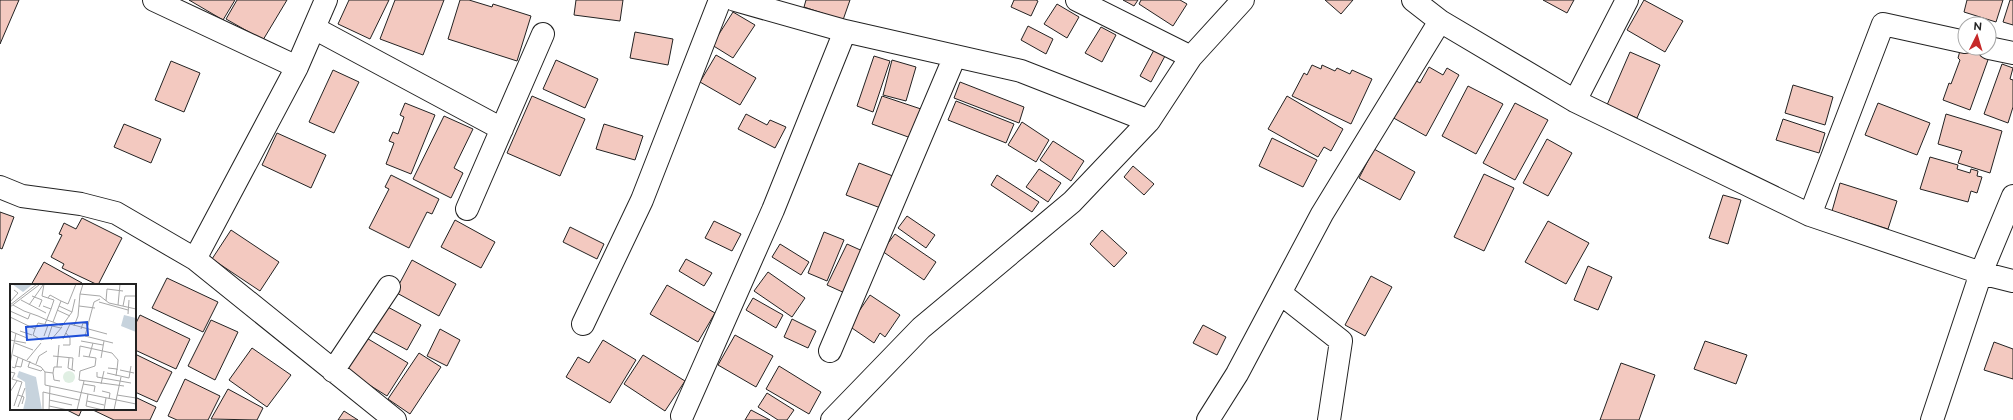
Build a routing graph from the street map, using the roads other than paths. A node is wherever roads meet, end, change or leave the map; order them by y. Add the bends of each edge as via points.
1 (154, 0) edge
2 (326, 0) edge
3 (720, 0) edge
4 (735, 0) edge
5 (1077, 0) edge
6 (1243, 0) edge
7 (1413, 0) edge
8 (1621, 2) edge
9 (1440, 21) junction
10 (314, 28) junction
11 (845, 31) junction
12 (543, 34) dead end
13 (1957, 40) edge
14 (1997, 50) edge
15 (2013, 53) edge
16 (955, 56) junction
17 (1191, 57) junction
18 (297, 67) junction
19 (1575, 101) junction
20 (1149, 121) junction
21 (502, 129) junction
22 (0, 187) edge
23 (2013, 196) edge
24 (467, 209) dead end
25 (1810, 215) junction
26 (195, 259) junction
27 (1981, 273) junction
28 (2013, 281) edge
29 (389, 287) dead end
30 (1280, 294) junction
31 (583, 324) dead end
32 (830, 351) dead end
33 (333, 371) junction
34 (682, 416) dead end
35 (395, 420) edge
36 (832, 420) edge
37 (1208, 420) edge
38 (1329, 420) edge
39 (1932, 420) edge

1 - 18 street
2 - 10 street
3 - 31 street via 642,200
4 - 11 street
5 - 17 street
6 - 17 street
7 - 9 street
8 - 19 street
9 - 19 street
9 - 30 street via 1322,214
10 - 18 street
10 - 21 street
11 - 16 street
11 - 34 street via 773,210
12 - 21 street
13 - 25 street via 1883,24
14 - 15 street
16 - 20 street via 1021,71
16 - 32 street
17 - 20 street
18 - 26 street
19 - 25 street
20 - 36 street via 1072,202 921,328
21 - 24 street
22 - 26 street via 22,196 81,204 116,213
23 - 27 street
25 - 27 street
26 - 33 street
27 - 28 street
27 - 39 street
29 - 33 street
30 - 37 street via 1237,374
30 - 38 street via 1341,341
33 - 35 street

